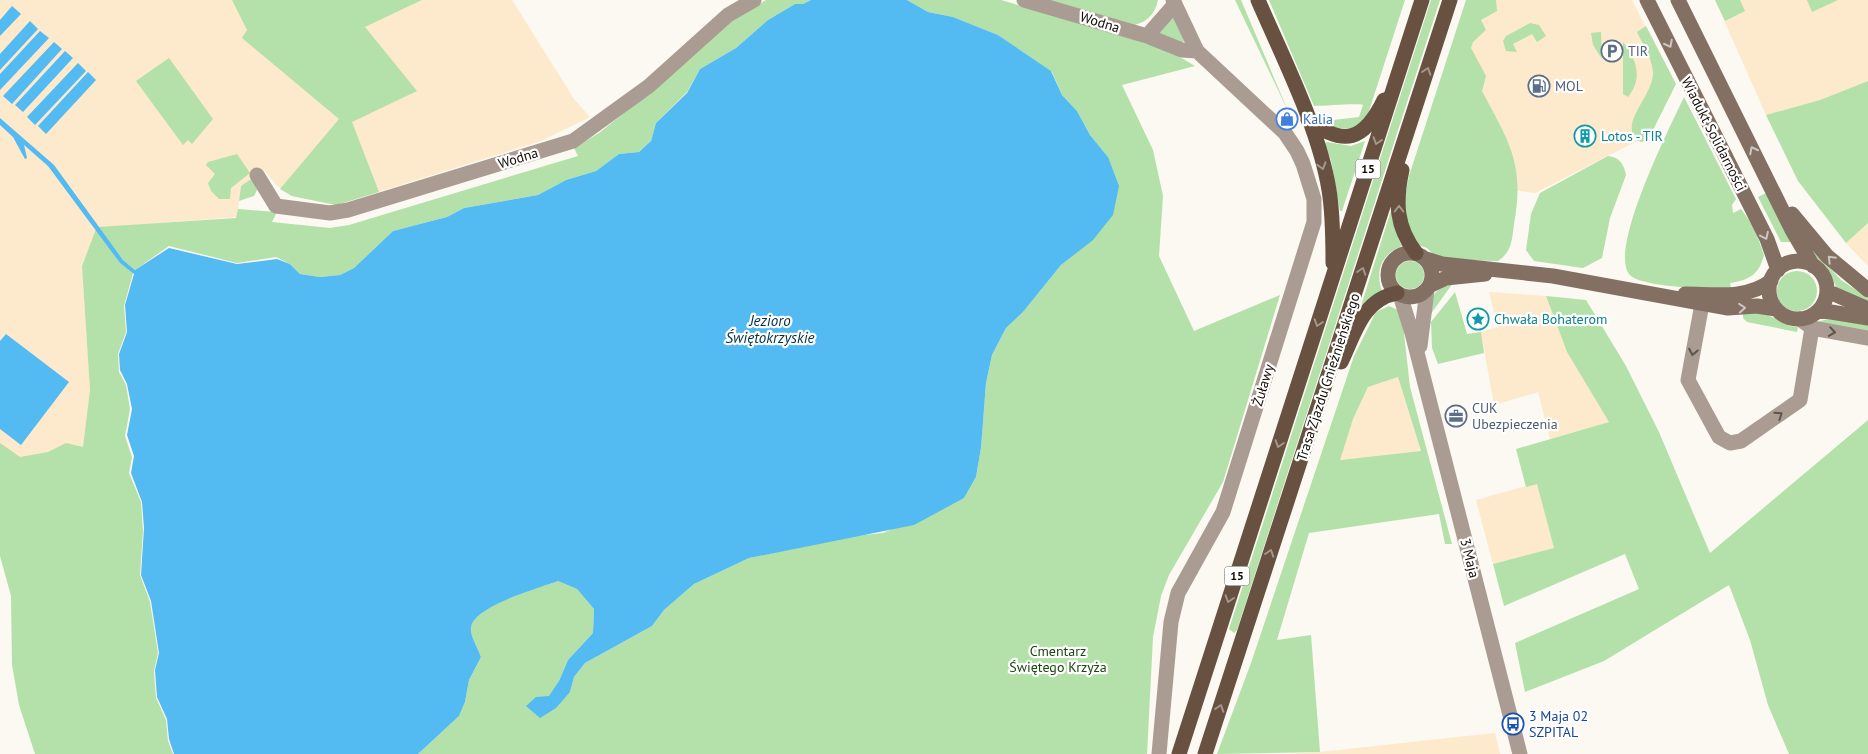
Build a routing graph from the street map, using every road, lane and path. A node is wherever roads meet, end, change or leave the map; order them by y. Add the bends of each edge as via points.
1 (754, 0) edge
2 (1024, 0) edge
3 (1258, 0) edge
4 (1422, 0) edge
5 (1450, 0) edge
6 (1647, 0) edge
7 (1678, 0) edge
8 (1174, 2) edge
9 (1147, 36) junction
10 (1196, 51) junction
11 (1403, 61) junction
12 (1412, 117) junction
13 (1308, 120) junction
14 (257, 175) dead end
15 (1776, 194) junction
16 (1421, 256) junction
17 (1813, 266) junction
18 (1504, 271) junction
19 (1774, 275) junction
20 (1333, 277) junction
21 (1429, 287) junction
22 (1868, 290) edge
23 (1827, 291) junction
24 (1399, 294) junction
25 (1659, 295) junction
26 (1702, 304) junction
27 (1776, 309) junction
28 (1868, 309) edge
29 (1819, 310) junction
30 (1868, 318) edge
31 (1806, 324) junction
32 (1868, 338) edge
33 (1420, 362) junction
34 (1314, 417) junction
35 (1159, 754) edge
36 (1179, 754) edge
37 (1205, 754) edge
38 (1520, 754) edge

1 - 14 street, Wodna via 728,15 650,86 574,141 330,213 276,206
2 - 9 street, Wodna
3 - 13 main road
4 - 11 main road, Trasa Zjazdu Gnieźnieńskiego / 15
12 -> 5 main road, Trasa Zjazdu Gnieźnieńskiego / 15
6 -> 19 street, Wiadukt Solidarności via 1767,239
15 -> 7 street, Wiadukt Solidarności
8 - 9 street
8 - 10 street
9 - 10 street, Wodna via 1182,50
10 - 35 street, Żuławy via 1285,132 1310,182 1314,222 1223,512 1178,593 1171,622
11 - 13 main road via 1379,110 1354,136 1334,136
11 -> 20 main road, Trasa Zjazdu Gnieźnieńskiego / 15
16 -> 12 main road via 1406,240 1398,216 1400,177
34 -> 12 main road, Trasa Zjazdu Gnieźnieńskiego / 15
13 -> 20 main road via 1328,188
15 - 17 street, Wiadukt Solidarności
22 -> 15 street via 1827,256
16 - 18 street via 1442,264
16 - 21 street via 1433,274
16 - 24 street via 1402,254 1392,263 1388,276 1392,288
17 - 19 street via 1795,262
17 - 23 street via 1825,279
18 - 21 street via 1446,278
18 - 25 street
19 - 25 street via 1758,289 1743,293
19 - 27 street via 1769,293
20 -> 36 main road, Trasa Zjazdu Gnieźnieńskiego / 15
21 - 24 street via 1414,297
21 - 33 street, 3 Maja via 1421,327
23 - 28 street
23 - 29 street
24 - 33 street, 3 Maja
24 - 34 main road via 1379,299 1362,316
25 - 26 street
26 -> 27 street
26 -> 31 street via 1688,380 1719,437 1730,443 1741,441 1800,400
27 - 31 street
29 - 30 street
29 - 31 street
31 -> 32 street
33 - 38 street, 3 Maja
37 -> 34 main road, Trasa Zjazdu Gnieźnieńskiego / 15

